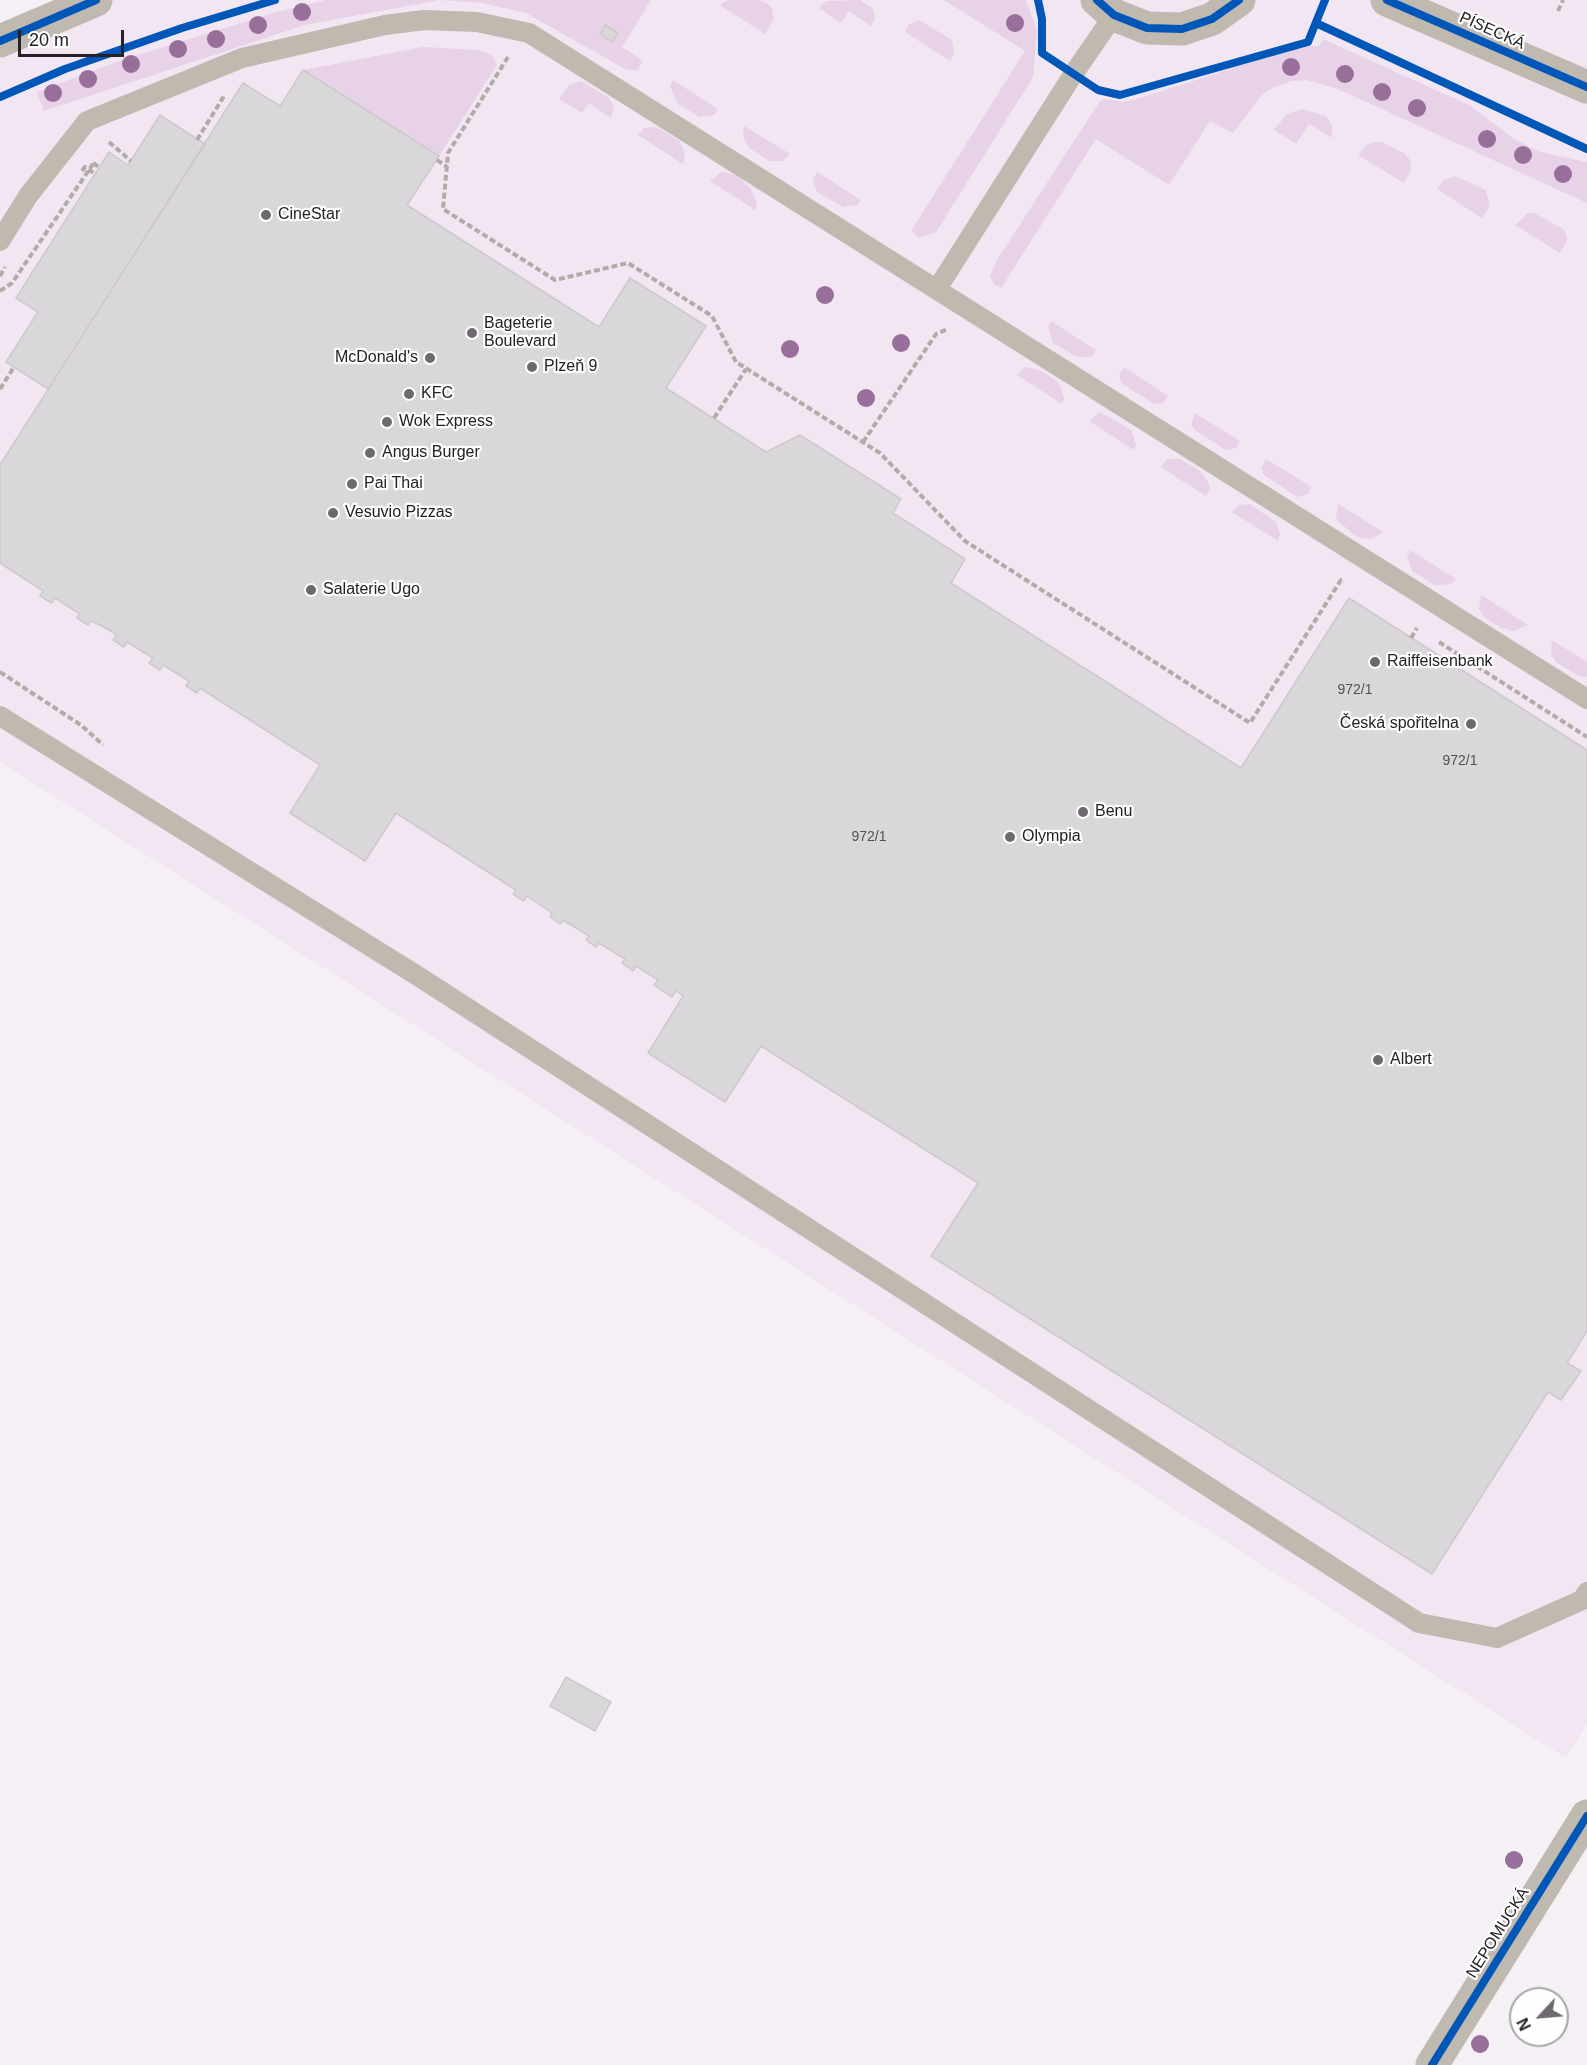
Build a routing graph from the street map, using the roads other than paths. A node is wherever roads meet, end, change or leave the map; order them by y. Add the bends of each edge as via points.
1 (96, 0) edge
2 (1239, 0) edge
3 (1387, 0) edge
4 (1105, 8) edge
5 (0, 41) edge
6 (1587, 87) edge
7 (0, 241) edge
8 (937, 289) junction
9 (1587, 699) edge
10 (0, 716) edge
11 (1587, 1592) edge
12 (1587, 1816) edge
13 (1432, 2065) edge

1 - 5 street
2 - 4 street via 1212,19 1182,29 1147,28
3 - 6 street, PÍSECKÁ
4 - 8 lane via 1074,73
7 - 8 lane via 28,196 87,121 242,58 385,25 424,20 477,22 529,33
8 - 9 lane
10 - 11 lane via 421,978 1419,1623 1497,1638 1582,1600
12 - 13 street, NEPOMUCKÁ

